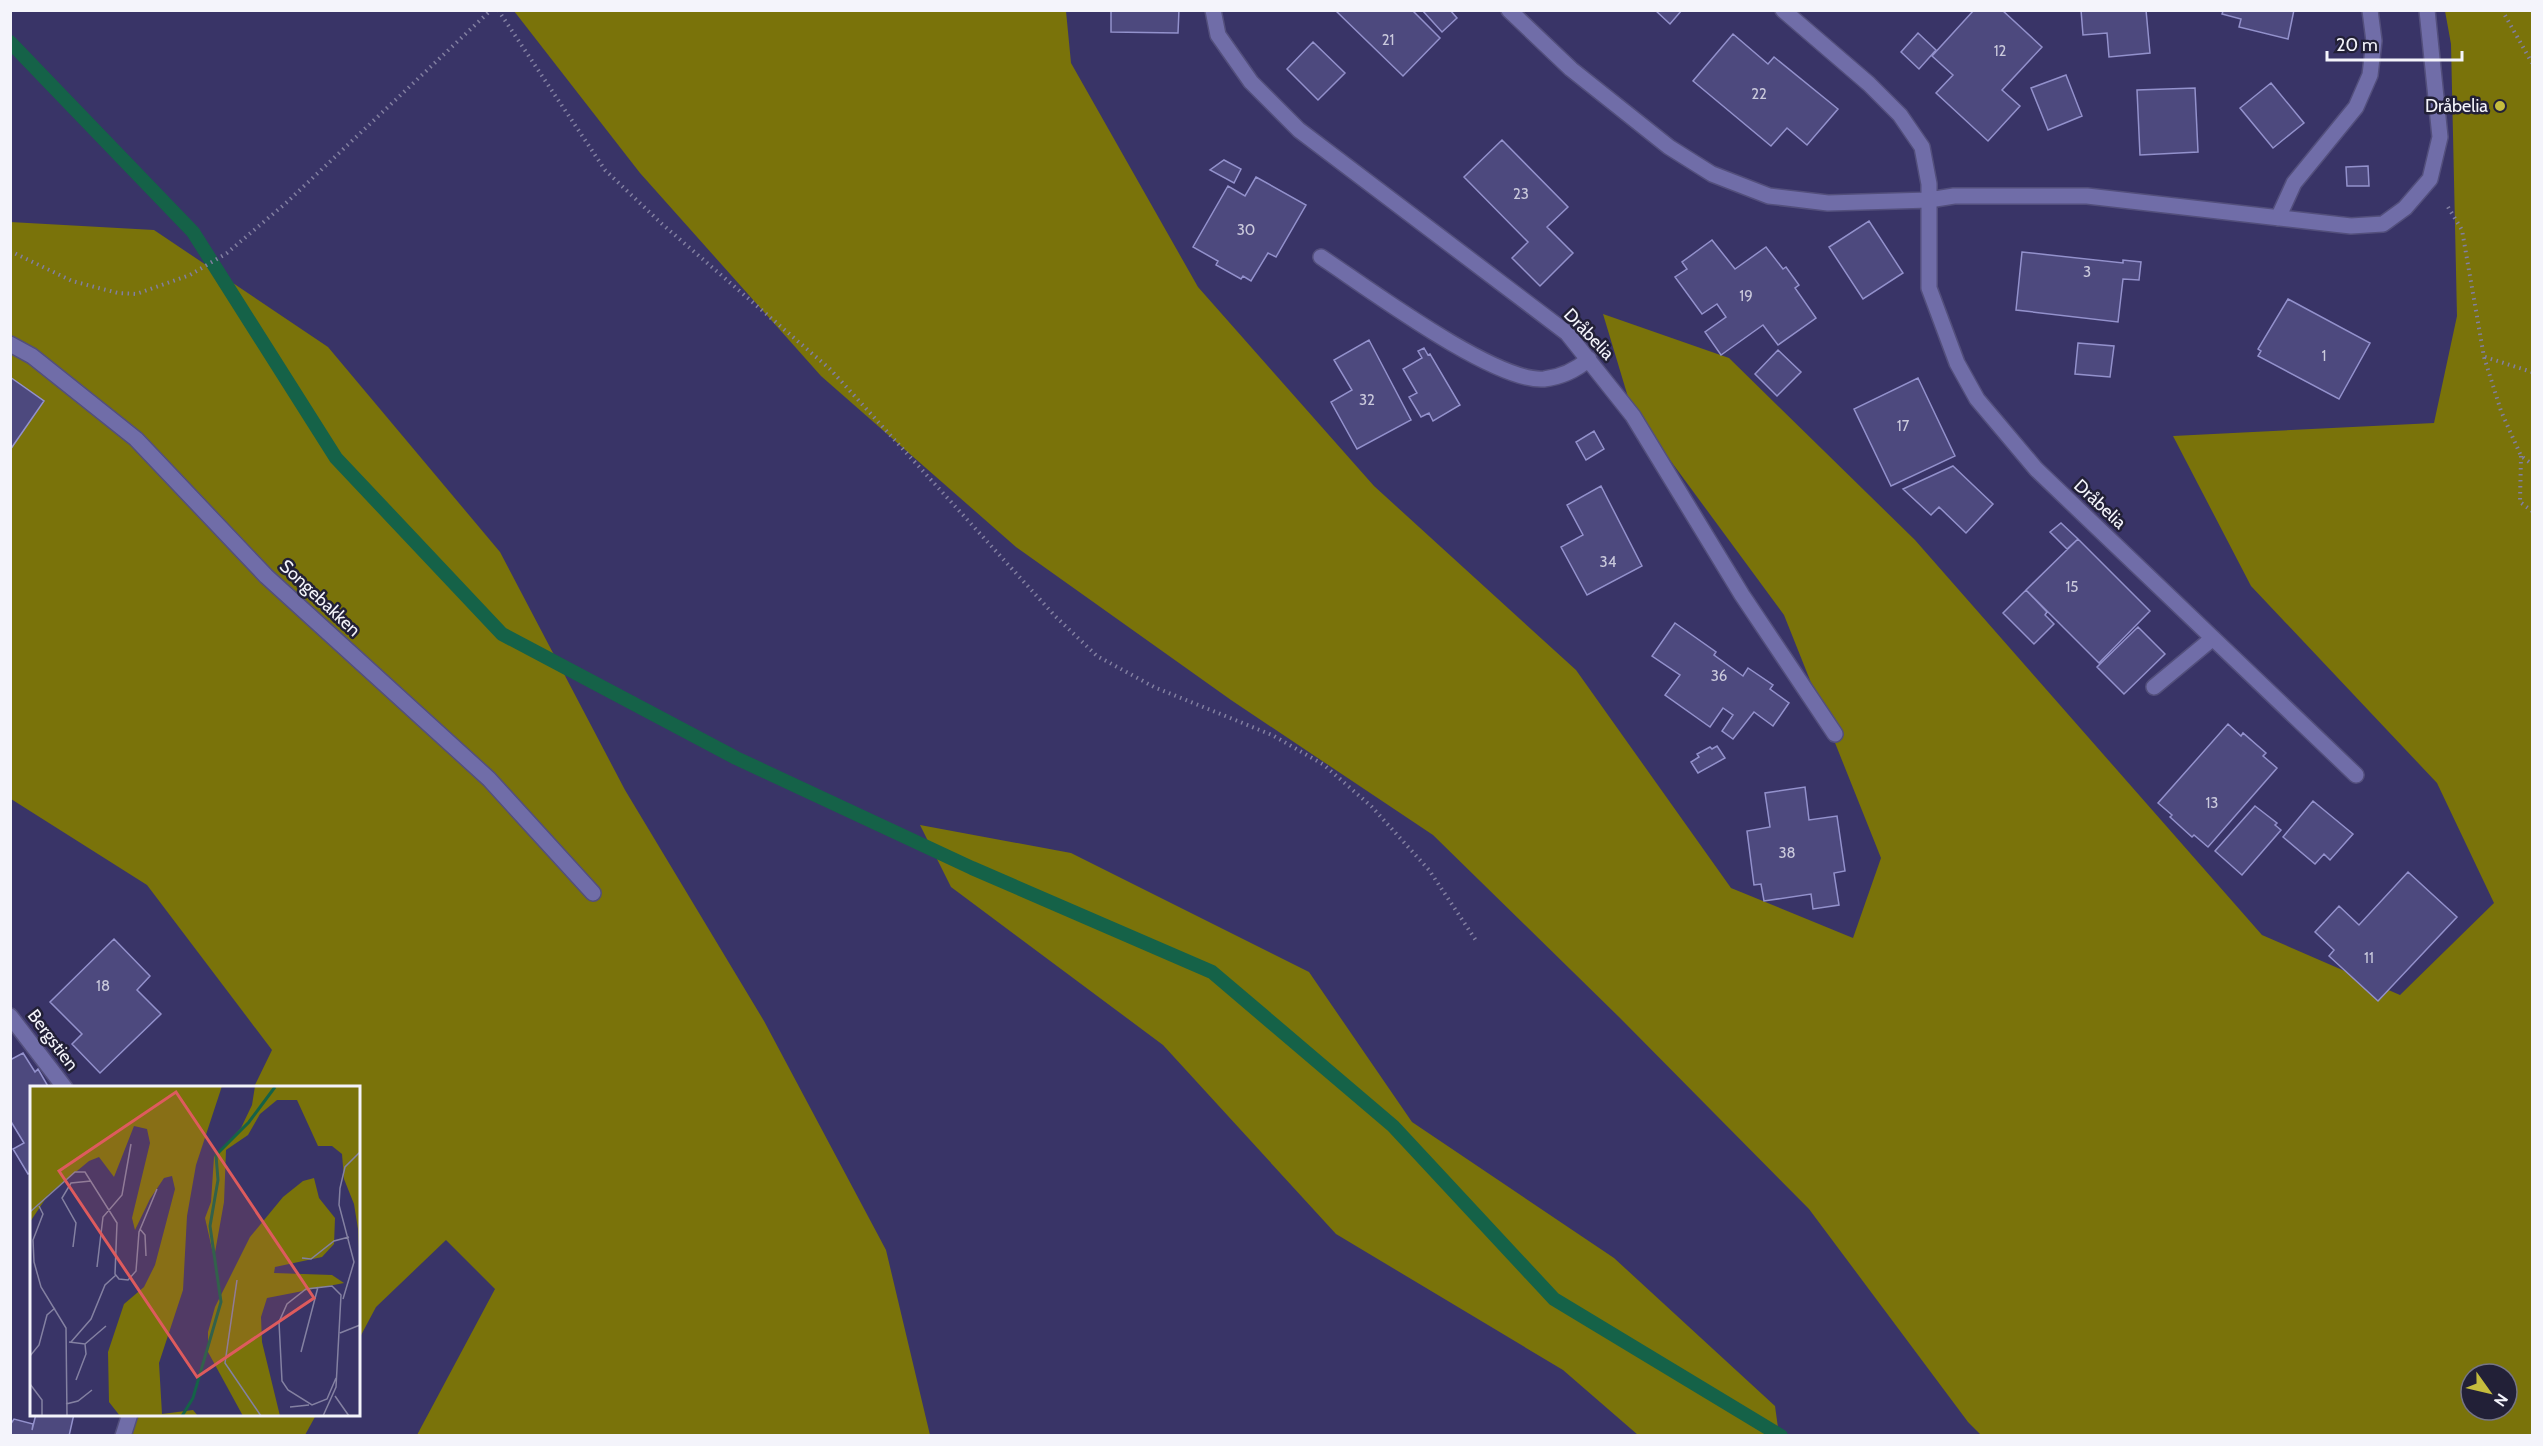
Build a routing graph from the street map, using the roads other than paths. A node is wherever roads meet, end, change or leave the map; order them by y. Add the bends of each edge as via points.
1 (1214, 10) edge
2 (1509, 10) edge
3 (1783, 10) edge
4 (2370, 10) edge
5 (2427, 10) edge
6 (1929, 200) junction
7 (2278, 218) junction
8 (1321, 257) dead end
9 (10, 344) edge
10 (1589, 359) junction
11 (2213, 638) junction
12 (2154, 687) dead end
13 (1835, 734) dead end
14 (2356, 775) dead end
15 (593, 893) dead end
16 (10, 1016) edge
17 (63, 1086) edge
18 (129, 1416) edge
19 (123, 1436) edge

1 - 10 street, Dråbelia via 1218,35 1251,82 1299,130 1566,333
2 - 6 street via 1571,69 1669,147 1712,174 1769,196 1816,202
3 - 6 street, Dråbelia via 1900,115 1922,147
4 - 7 street via 2374,41 2370,75 2356,107 2294,183
5 - 7 street via 2440,137 2430,179 2405,208 2383,224 2351,226
6 - 7 street via 1954,196 2087,196
6 - 11 street, Dråbelia via 1929,288 1957,363 1977,399 2036,470
8 - 10 street via 1463,350 1510,373 1543,379 1575,371
9 - 15 street, Songebakken via 32,356 135,439 266,576 489,779
10 - 13 street, Dråbelia via 1633,416 1742,595
11 - 12 street
11 - 14 street, Dråbelia
16 - 17 street, Bergstien
18 - 19 street

